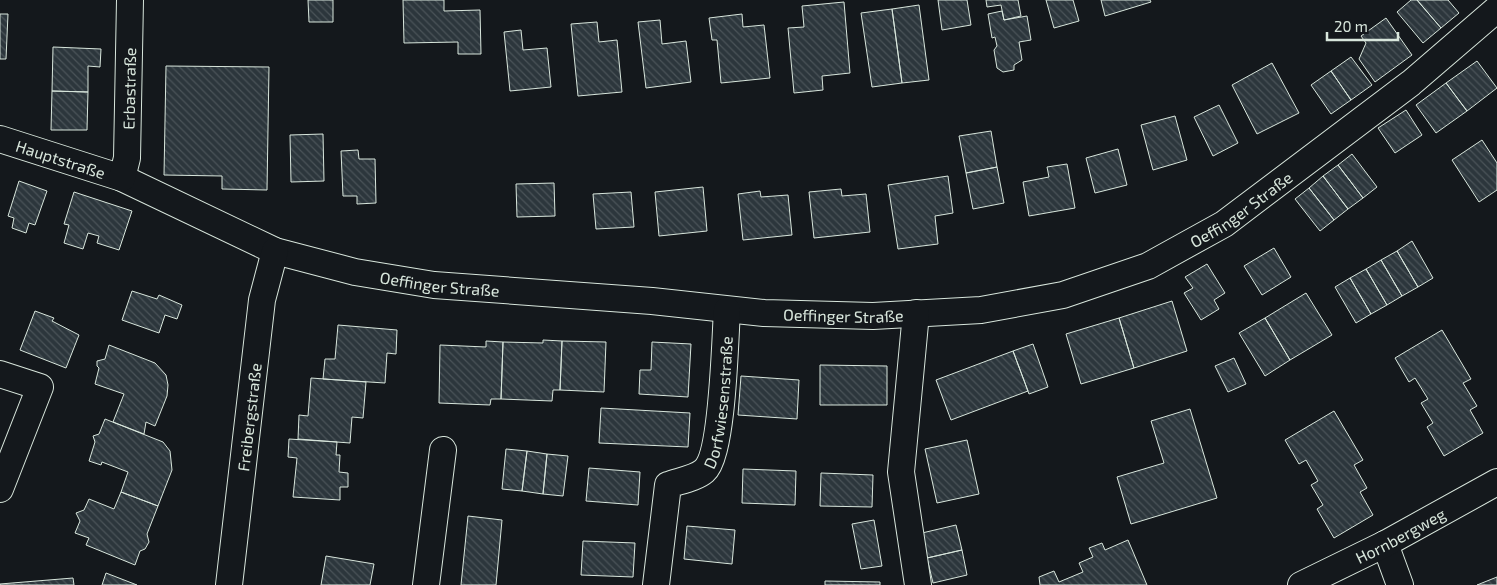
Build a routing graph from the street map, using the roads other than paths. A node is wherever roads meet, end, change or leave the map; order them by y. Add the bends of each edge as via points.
1 (130, 0) edge
2 (1493, 22) edge
3 (0, 139) edge
4 (122, 178) junction
5 (275, 252) junction
6 (727, 310) junction
7 (916, 313) junction
8 (0, 374) edge
9 (443, 450) dead end
10 (1497, 482) edge
11 (0, 489) edge
12 (1385, 544) junction
13 (229, 585) edge
14 (426, 585) edge
15 (656, 585) edge
16 (918, 585) edge
17 (1301, 585) edge
18 (1400, 585) edge

1 - 4 street, Erbastraße via 127,158
2 - 7 street, Oeffinger Straße via 1224,224 1148,266 1063,295 981,310
3 - 4 street, Hauptstraße
4 - 5 street, Oeffinger Straße
5 - 6 street, Oeffinger Straße via 355,272 434,285 652,301
5 - 13 street, Freibergstraße via 262,300
6 - 7 street, Oeffinger Straße via 800,315
6 - 15 street, Dorfwiesenstraße via 722,393 713,458 704,471 668,485
7 - 16 street via 901,472
8 - 11 street via 40,388
9 - 14 street
10 - 12 street, Hornbergweg
12 - 17 street, Hornbergweg
12 - 18 street

